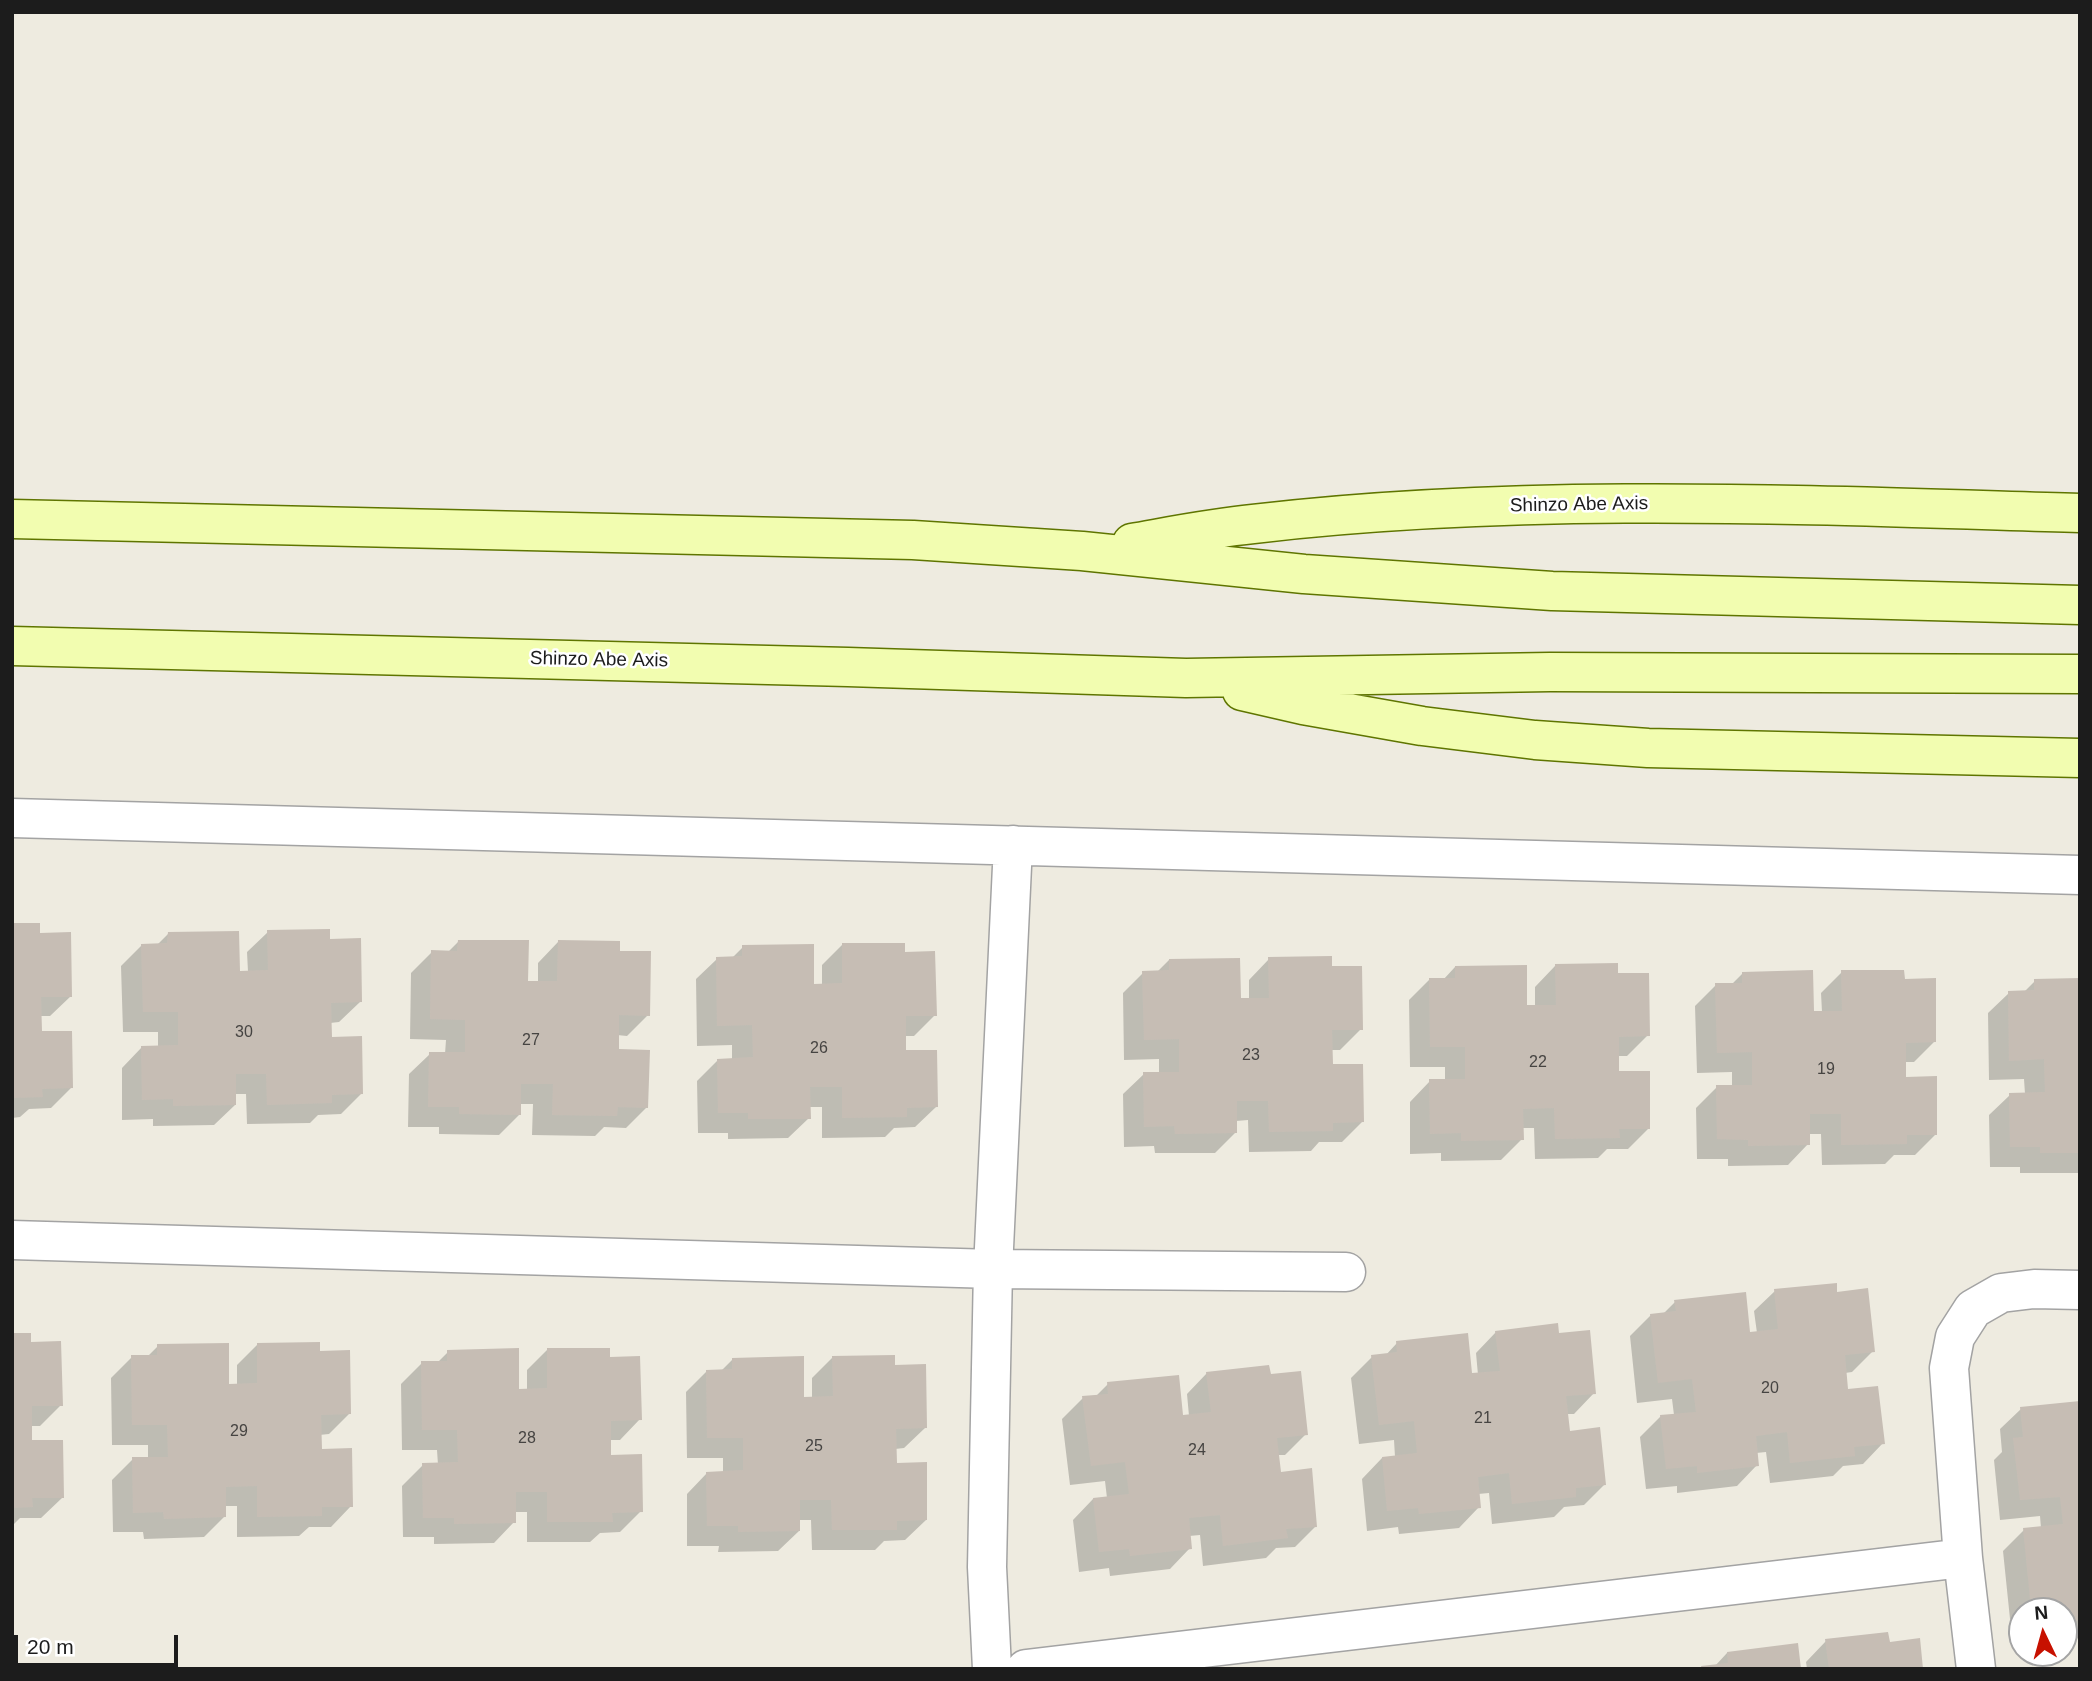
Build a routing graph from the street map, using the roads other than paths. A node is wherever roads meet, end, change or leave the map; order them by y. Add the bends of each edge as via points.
1 (2080, 513) edge
2 (12, 519) edge
3 (1082, 551) junction
4 (2080, 605) edge
5 (12, 646) edge
6 (2080, 674) edge
7 (1186, 678) junction
8 (2080, 758) edge
9 (12, 818) edge
10 (1013, 845) junction
11 (2080, 875) edge
12 (12, 1240) edge
13 (993, 1269) junction
14 (1346, 1272) dead end
15 (2080, 1290) edge
16 (1963, 1558) junction
17 (992, 1669) edge
18 (1026, 1669) edge
19 (1976, 1669) edge

1 - 3 main road, Shinzo Abe Axis via 1767,503 1595,503 1423,510 1252,524
2 - 3 main road, Shinzo Abe Axis via 751,534
3 - 4 main road, Shinzo Abe Axis via 1304,574 1552,591
5 - 7 main road, Shinzo Abe Axis
6 - 7 main road, Shinzo Abe Axis via 1550,672
7 - 8 main road, Shinzo Abe Axis via 1422,726 1535,740 1648,748
9 - 10 street
10 - 11 street
10 - 13 street
12 - 13 street
13 - 14 street
13 - 17 street via 987,1567
15 - 16 street via 2001,1293 1973,1309 1955,1337 1949,1368
16 - 18 street
16 - 19 street

